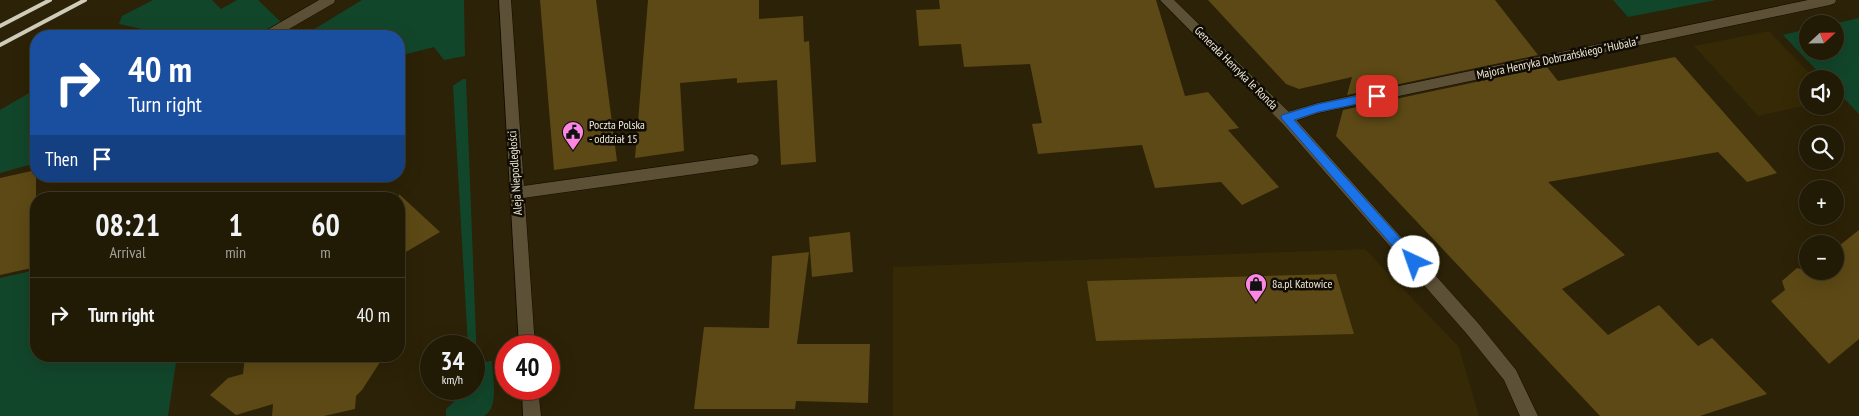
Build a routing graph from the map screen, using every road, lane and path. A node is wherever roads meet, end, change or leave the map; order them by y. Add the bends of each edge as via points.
1 (329, 0) edge
2 (505, 0) edge
3 (1166, 0) edge
4 (1830, 0) edge
5 (277, 30) edge
6 (1286, 118) junction
7 (752, 160) dead end
8 (516, 193) junction
9 (526, 335) edge
10 (531, 400) edge
11 (532, 416) edge
12 (1530, 416) edge

1 - 5 street
2 - 8 street, Aleja Niepodległości
3 - 6 street, Generała Henryka le Ronda
4 - 6 street, Majora Henryka Dobrzańskiego "Hubala" via 1318,108
6 - 12 street, Generała Henryka le Ronda via 1472,328 1510,375
7 - 8 street
8 - 9 street, Aleja Niepodległości
10 - 11 street

